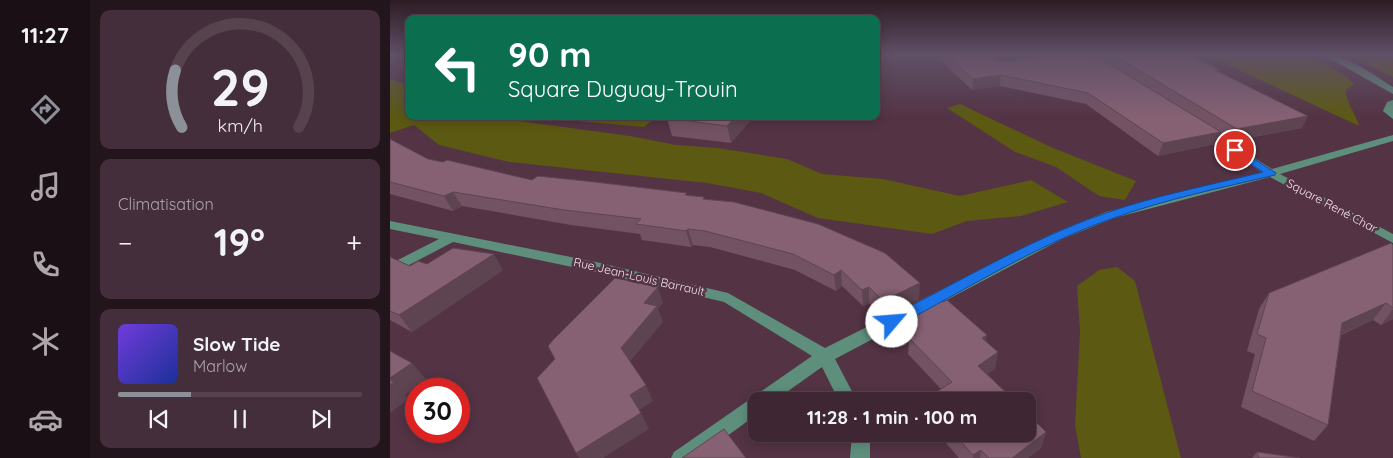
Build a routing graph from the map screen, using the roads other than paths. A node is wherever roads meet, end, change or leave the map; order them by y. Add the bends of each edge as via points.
1 (1369, 75) edge
2 (1393, 91) edge
3 (1393, 103) edge
4 (1393, 116) edge
5 (1201, 128) edge
6 (1393, 138) edge
7 (1271, 173) junction
8 (390, 225) edge
9 (453, 237) junction
10 (1393, 239) edge
11 (390, 270) edge
12 (825, 356) junction
13 (775, 392) edge
14 (843, 392) edge
15 (748, 411) edge
16 (861, 442) edge
17 (682, 458) edge
18 (860, 458) edge

1 - 2 street
3 - 4 street via 1388,111
5 - 7 street, Square René Char
6 - 7 street
7 - 10 street, Square René Char
7 - 12 street via 1110,215 1058,236
8 - 9 street, Rue Jean-Louis Barrault
9 - 11 street
9 - 12 street, Rue Jean-Louis Barrault via 728,298
12 - 13 street
12 - 14 street
15 - 17 street
16 - 18 street

